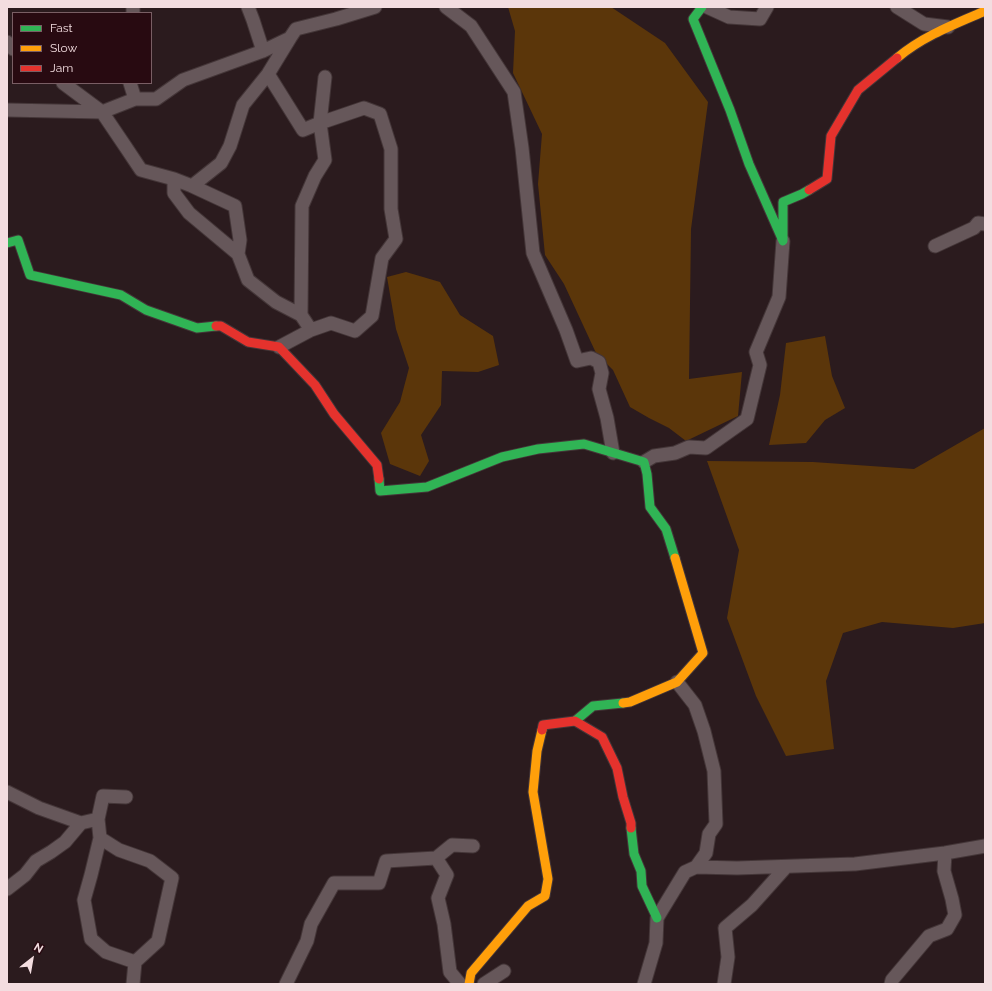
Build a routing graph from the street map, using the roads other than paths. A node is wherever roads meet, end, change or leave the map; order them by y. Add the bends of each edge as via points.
1 (248, 7) edge
2 (375, 7) edge
3 (446, 7) edge
4 (702, 7) edge
5 (707, 7) edge
6 (767, 7) edge
7 (897, 7) edge
8 (985, 10) edge
9 (948, 27) junction
10 (290, 38) junction
11 (263, 51) junction
12 (268, 74) junction
13 (324, 77) dead end
14 (64, 84) edge
15 (130, 84) edge
16 (135, 99) junction
17 (7, 110) edge
18 (102, 112) junction
19 (320, 123) junction
20 (174, 179) junction
21 (192, 186) junction
22 (985, 224) edge
23 (783, 241) junction
24 (7, 243) edge
25 (935, 246) dead end
26 (238, 254) junction
27 (301, 315) junction
28 (311, 330) junction
29 (279, 347) junction
30 (613, 452) junction
31 (644, 462) junction
32 (678, 682) junction
33 (575, 721) junction
34 (7, 792) edge
35 (126, 797) dead end
36 (98, 819) junction
37 (81, 823) junction
38 (100, 838) junction
39 (472, 846) dead end
40 (985, 846) edge
41 (945, 854) junction
42 (436, 858) junction
43 (786, 866) junction
44 (696, 868) junction
45 (7, 889) edge
46 (657, 918) junction
47 (135, 962) junction
48 (504, 970) dead end
49 (133, 984) edge
50 (286, 984) edge
51 (460, 984) edge
52 (469, 984) edge
53 (484, 984) edge
54 (644, 984) edge
55 (724, 984) edge
56 (891, 984) edge

1 - 11 street
2 - 10 street via 296,29
3 - 30 street via 471,26 514,92 533,253 577,361 591,358 599,362 602,373 599,389
4 - 23 street via 694,19 749,164
5 - 6 street via 729,17 760,19
7 - 9 street via 924,24
8 - 9 street
9 - 23 street via 904,52 858,90 831,136 827,179 783,202
10 - 11 street
10 - 12 street
11 - 16 street via 183,80 156,99
12 - 19 street via 303,130
12 - 21 street via 243,105 230,146 221,163
13 - 19 street
14 - 18 street
15 - 16 street
16 - 18 street
17 - 18 street
18 - 20 street via 141,170
19 - 27 street via 325,160 302,206
19 - 28 street via 364,108 380,114 391,149 391,209 396,239 382,258 372,316 355,331 331,323
20 - 21 street
20 - 26 street via 174,193 189,213
21 - 26 street via 235,206 240,240
22 - 25 street via 978,223 974,228
23 - 31 street via 779,297 756,352 760,365 747,419 706,448 689,447 675,453 654,456
24 - 29 street via 18,240 30,275 121,295 146,310 197,328 221,326 248,342
26 - 27 street via 248,280 276,302
27 - 28 street
28 - 29 street
29 - 30 street via 315,385 334,414 377,465 380,491 428,487 502,457 538,449 584,444
30 - 31 street
31 - 32 street via 650,507 666,529 703,653
32 - 33 street via 630,702 593,706
32 - 44 street via 694,705 704,731 714,771 716,824 709,834 706,853
33 - 46 street via 602,737 617,768 632,823 634,854 641,872 642,886
33 - 52 street via 543,724 537,751 533,792 548,879 545,896 528,906 471,973
34 - 37 street via 39,808
35 - 36 street via 103,796
36 - 37 street
36 - 38 street
37 - 45 street via 65,842 36,861 25,875
38 - 47 street via 84,900 91,939 106,952
38 - 47 street via 119,850 150,861 172,878 158,941
39 - 42 street via 452,846
40 - 41 street
41 - 43 street via 855,864
41 - 56 street via 944,871 955,915 948,929 929,936
42 - 50 street via 386,861 379,883 334,883 311,924 307,941
42 - 51 street via 447,875 438,898 450,972
43 - 44 street
43 - 55 street via 752,905 725,928 728,957
44 - 46 street via 685,872
46 - 54 street via 656,942
47 - 49 street
48 - 53 street

